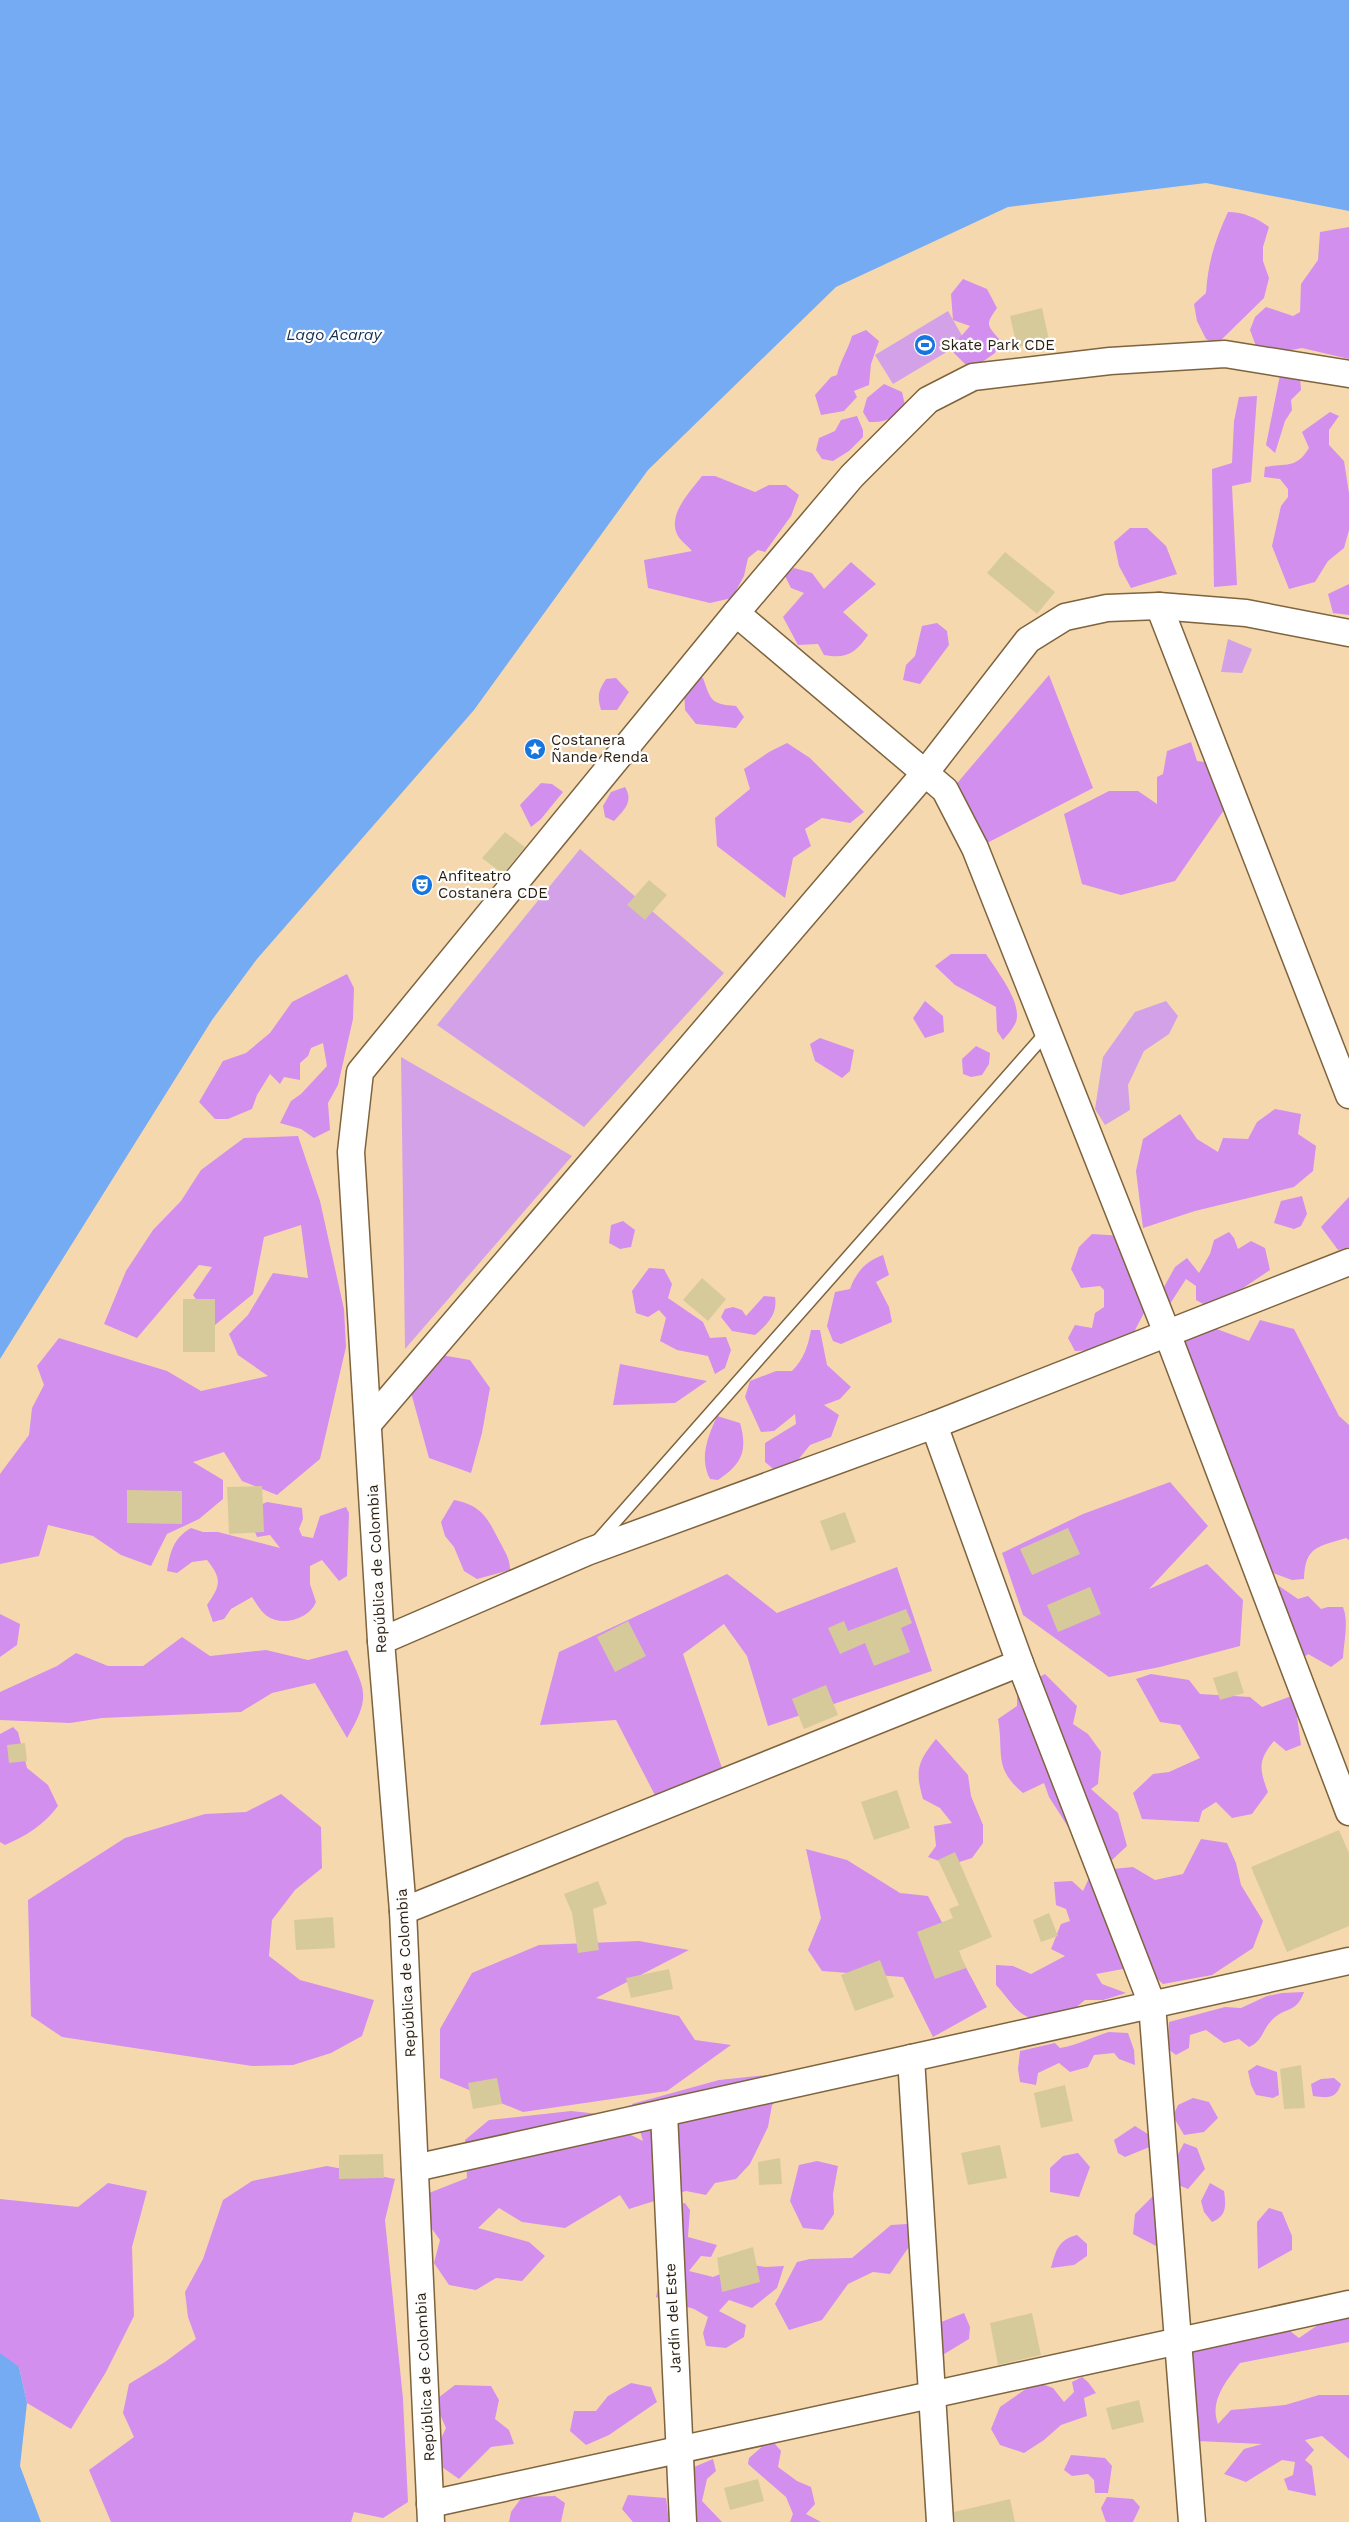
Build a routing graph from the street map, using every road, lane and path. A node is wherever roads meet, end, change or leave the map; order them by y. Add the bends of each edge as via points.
1 (1349, 374) edge
2 (1159, 606) junction
3 (736, 613) junction
4 (1349, 632) edge
5 (925, 772) junction
6 (1047, 1032) junction
7 (1349, 1095) edge
8 (1349, 1262) edge
9 (1167, 1333) junction
10 (368, 1424) junction
11 (934, 1425) junction
12 (588, 1552) junction
13 (381, 1642) junction
14 (1020, 1663) junction
15 (1349, 1812) edge
16 (403, 1910) junction
17 (1349, 1961) edge
18 (1152, 2004) junction
19 (911, 2058) junction
20 (664, 2113) junction
21 (415, 2168) junction
22 (1349, 2304) edge
23 (1179, 2341) junction
24 (932, 2394) junction
25 (679, 2450) junction
26 (431, 2513) edge
27 (683, 2522) edge
28 (940, 2522) edge
29 (1192, 2522) edge

1 - 3 street, República de Colombia via 1225,354 1110,361 974,377 928,400 889,437
2 - 4 street via 1246,613
2 - 5 street via 1107,608 1064,617 1028,640
2 - 7 street
3 - 5 street
3 - 10 street, República de Colombia via 360,1072 351,1152
5 - 6 street via 945,790 974,848
5 - 10 street
6 - 9 street
6 - 12 lane
8 - 9 street
9 - 11 street
9 - 15 street
10 - 13 street, República de Colombia
11 - 12 street
11 - 14 street
12 - 13 street
13 - 16 street, República de Colombia
14 - 16 street
14 - 18 street
16 - 21 street, República de Colombia
17 - 18 street
18 - 19 street
18 - 23 street
19 - 20 street
19 - 24 street
20 - 21 street
20 - 25 street, Jardín del Este
21 - 26 street, República de Colombia
22 - 23 street
23 - 24 street
23 - 29 street
24 - 25 street
24 - 28 street
25 - 26 street
25 - 27 street, Jardín del Este

